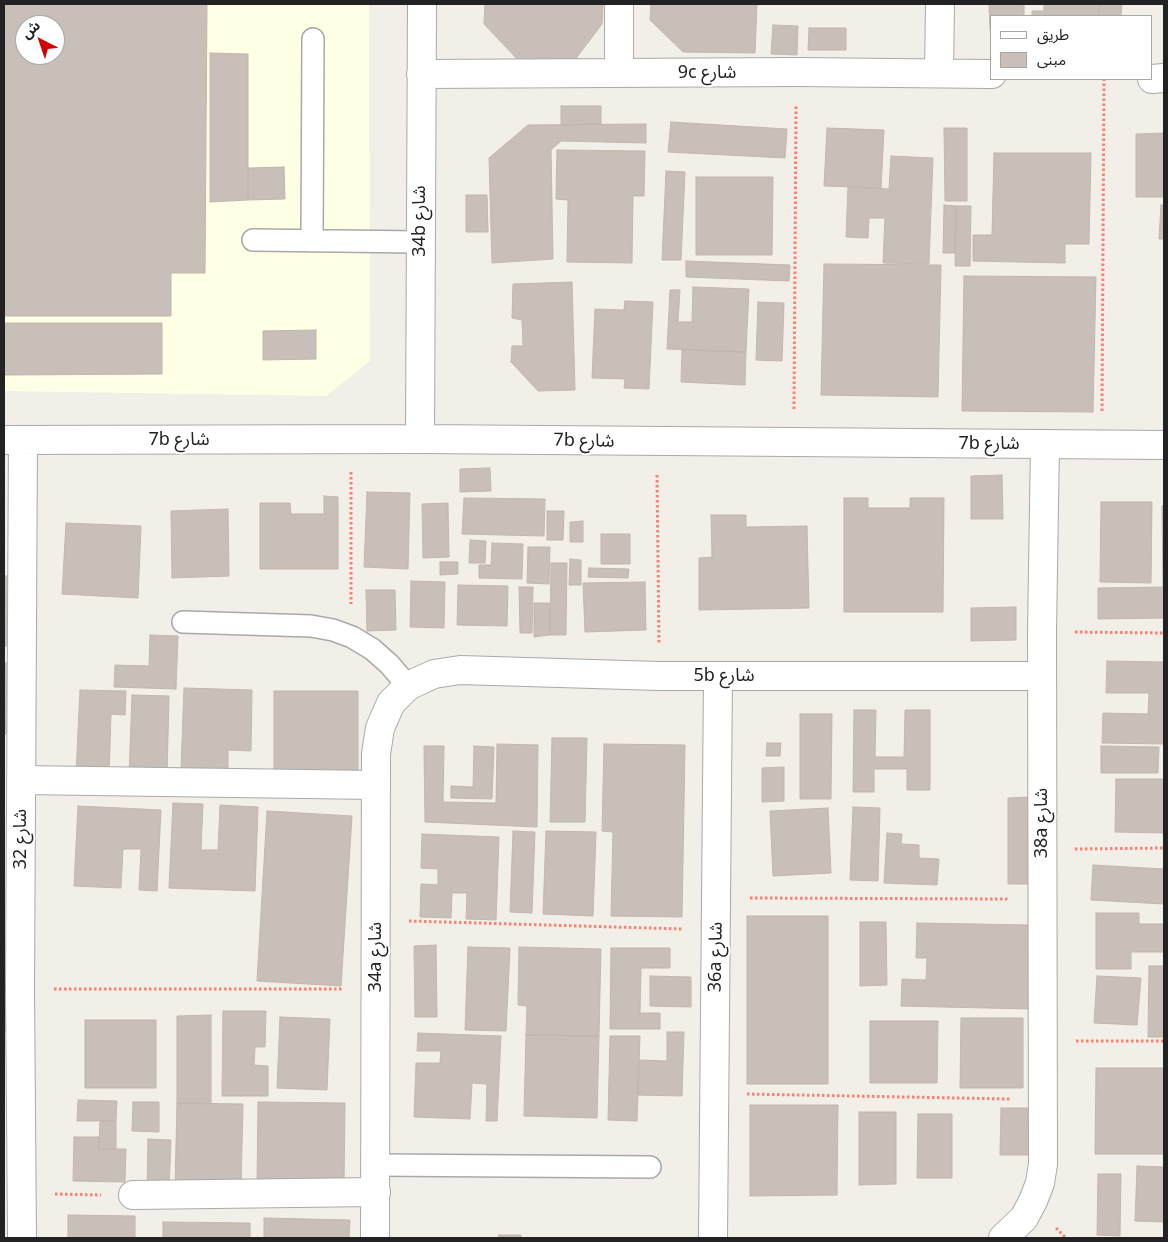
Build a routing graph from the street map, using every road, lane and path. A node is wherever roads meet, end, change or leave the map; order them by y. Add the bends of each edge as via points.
1 (422, 4) edge
2 (619, 4) edge
3 (940, 4) edge
4 (313, 39) dead end
5 (796, 72) junction
6 (940, 72) junction
7 (619, 73) junction
8 (421, 74) junction
9 (990, 74) edge
10 (1104, 80) edge
11 (253, 240) dead end
12 (312, 241) junction
13 (420, 242) junction
14 (351, 439) junction
15 (420, 439) junction
16 (13, 440) edge
17 (656, 442) junction
18 (794, 442) junction
19 (1045, 444) junction
20 (1102, 444) junction
21 (1164, 444) edge
22 (182, 622) dead end
23 (1042, 632) junction
24 (1164, 633) edge
25 (352, 636) junction
26 (659, 676) junction
27 (718, 676) junction
28 (1042, 676) junction
29 (408, 686) junction
30 (12, 747) edge
31 (21, 780) junction
32 (376, 785) junction
33 (1164, 848) edge
34 (1042, 850) junction
35 (716, 898) junction
36 (1042, 899) junction
37 (376, 920) junction
38 (716, 930) junction
39 (12, 949) edge
40 (20, 989) junction
41 (376, 989) junction
42 (1043, 1041) junction
43 (1164, 1041) edge
44 (714, 1093) junction
45 (1043, 1100) junction
46 (376, 1165) junction
47 (650, 1167) dead end
48 (376, 1192) junction
49 (22, 1193) junction
50 (133, 1195) joint
51 (22, 1238) edge
52 (375, 1238) edge
53 (713, 1238) edge
54 (1003, 1238) edge

1 - 8 street, 34b شارع
2 - 7 street
3 - 6 street
4 - 12 lane
5 - 6 street, 9c شارع
5 - 7 street, 9c شارع
5 - 18 path
6 - 9 street, 9c شارع
7 - 8 street, 9c شارع
8 - 13 street, 34b شارع
10 - 20 path
11 - 12 lane
12 - 13 lane
13 - 15 street, 34b شارع
14 - 15 street, 7b شارع
14 - 16 street, 7b شارع
14 - 25 path
15 - 17 street, 7b شارع
16 - 30 street, شارع 32
17 - 18 street, 7b شارع
17 - 26 path
18 - 19 street, 7b شارع
19 - 20 street, 7b شارع
19 - 23 street, 38a شارع
20 - 21 street, 7b شارع
22 - 25 lane via 311,626
23 - 24 path
23 - 28 street, 38a شارع
25 - 29 lane via 389,664
26 - 27 street, 5b شارع
26 - 29 street, 5b شارع via 460,670 434,674
27 - 28 street, 5b شارع
27 - 35 street, 36a شارع
28 - 34 street, 38a شارع
29 - 32 street, 34a شارع via 391,703 380,728
30 - 31 street, شارع 32
31 - 32 street
31 - 39 street, شارع 32
32 - 37 street, 34a شارع
33 - 34 path
34 - 36 street, 38a شارع
35 - 36 path
35 - 38 street, 36a شارع
36 - 42 street, 38a شارع
37 - 38 path
37 - 41 street, 34a شارع
38 - 44 street, 36a شارع
39 - 40 street, شارع 32
40 - 41 path
40 - 49 street, شارع 32
41 - 46 street, 34a شارع
42 - 43 path
42 - 45 street, 38a شارع
44 - 45 path
44 - 53 street, 36a شارع
45 - 54 street, 38a شارع via 1040,1183 1024,1218
46 - 47 lane
46 - 48 street, 34a شارع
48 - 50 street
48 - 52 street, 34a شارع
49 - 50 path
49 - 51 street, شارع 32

